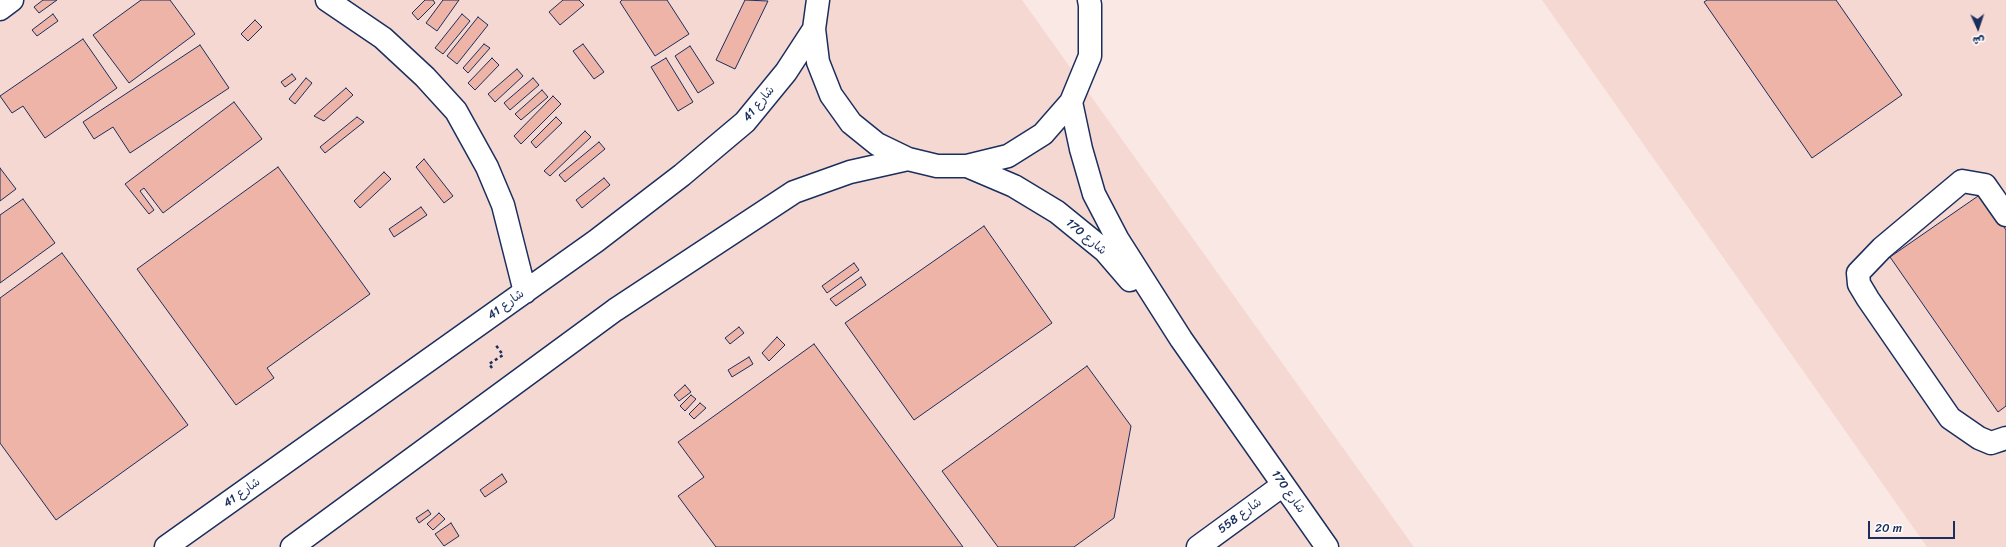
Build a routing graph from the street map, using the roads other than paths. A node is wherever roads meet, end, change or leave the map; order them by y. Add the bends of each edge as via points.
1 (12, 0) edge
2 (326, 0) edge
3 (818, 0) edge
4 (1091, 2) edge
5 (0, 9) edge
6 (814, 29) junction
7 (1071, 102) junction
8 (908, 159) junction
9 (967, 166) junction
10 (2006, 214) edge
11 (525, 292) junction
12 (1181, 339) junction
13 (2006, 438) edge
14 (1283, 485) junction
15 (166, 547) edge
16 (292, 547) edge
17 (1198, 547) edge
18 (1327, 547) edge

1 - 5 street
2 - 11 street via 383,38 425,77 456,111 487,167 503,205
3 - 6 street
4 - 7 street via 1090,56
6 - 8 street via 818,62 831,94 851,122 877,144
6 - 11 street, شارع 41 via 786,72 745,122 682,175
7 - 9 street via 1043,134 1008,156
7 - 12 street, شارع 170 via 1094,194 1118,240
8 - 9 street via 937,166
8 - 16 street via 850,172 794,192 615,310
9 - 12 street, شارع 170 via 1014,186 1051,208 1105,251
10 - 13 street via 1985,185 1962,181 1882,248 1858,273 1859,284 1868,299 1950,418 1991,443
11 - 15 street, شارع 41
12 - 14 street, شارع 170
14 - 17 street, شارع 558
14 - 18 street, شارع 170

